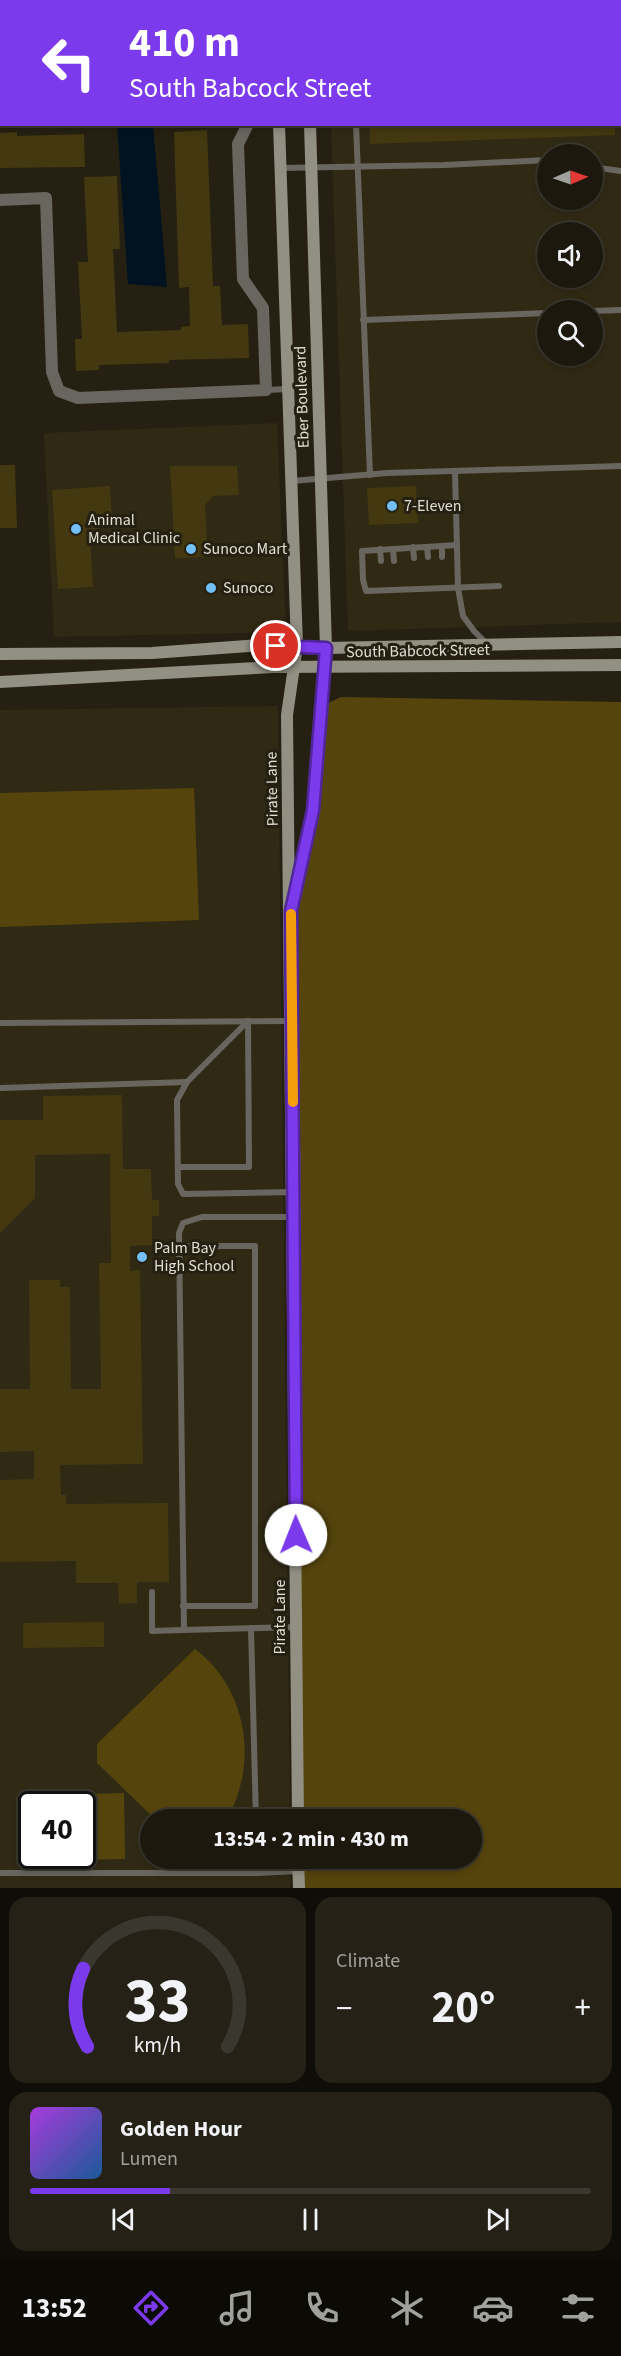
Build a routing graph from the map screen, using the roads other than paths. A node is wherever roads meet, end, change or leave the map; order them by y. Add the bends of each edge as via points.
1 (247, 126) edge
2 (279, 126) edge
3 (310, 126) edge
4 (356, 126) edge
5 (537, 160) edge
6 (357, 166) junction
7 (311, 167) junction
8 (281, 168) junction
9 (603, 169) edge
10 (621, 171) edge
11 (0, 200) edge
12 (621, 310) edge
13 (603, 311) edge
14 (537, 313) edge
15 (363, 320) junction
16 (288, 389) junction
17 (266, 390) junction
18 (621, 466) edge
19 (454, 471) junction
20 (370, 475) junction
21 (321, 478) junction
22 (292, 481) junction
23 (457, 545) junction
24 (442, 546) junction
25 (427, 547) junction
26 (413, 548) junction
27 (380, 549) junction
28 (393, 549) junction
29 (428, 557) dead end
30 (442, 557) dead end
31 (414, 558) dead end
32 (381, 561) dead end
33 (394, 561) dead end
34 (429, 582) dead end
35 (381, 583) dead end
36 (395, 583) dead end
37 (415, 583) dead end
38 (499, 586) dead end
39 (458, 588) junction
40 (415, 590) junction
41 (429, 590) junction
42 (396, 591) junction
43 (383, 592) junction
44 (621, 642) edge
45 (488, 645) junction
46 (297, 646) junction
47 (326, 648) junction
48 (0, 654) edge
49 (621, 665) edge
50 (294, 668) junction
51 (324, 668) junction
52 (0, 682) edge
53 (291, 911) junction
54 (248, 1021) junction
55 (292, 1021) junction
56 (0, 1023) edge
57 (187, 1082) junction
58 (0, 1088) edge
59 (178, 1167) junction
60 (294, 1192) junction
61 (294, 1217) junction
62 (179, 1246) junction
63 (152, 1592) dead end
64 (183, 1606) junction
65 (297, 1626) junction
66 (251, 1628) junction
67 (184, 1630) junction
68 (256, 1809) edge
69 (298, 1809) edge
70 (258, 1869) edge
71 (278, 1869) edge
72 (298, 1869) edge
73 (0, 1873) edge
74 (258, 1873) junction
75 (299, 1888) edge

1 - 17 street via 238,144 243,279 263,308
2 - 8 street, Eber Boulevard
3 - 7 street, Eber Boulevard
4 - 6 lane
5 - 6 lane
6 - 7 lane
6 - 15 lane
7 - 8 lane
7 - 21 street, Eber Boulevard
8 - 16 street, Eber Boulevard
9 - 10 lane
11 - 17 street via 46,198 52,372 59,391 78,398
12 - 13 lane
14 - 15 lane
15 - 20 lane
16 - 17 lane
16 - 22 street, Eber Boulevard
18 - 19 lane
19 - 20 lane
19 - 23 lane
20 - 21 lane
21 - 22 lane
21 - 47 street, Eber Boulevard
22 - 46 street, Eber Boulevard
23 - 24 lane
23 - 39 lane
24 - 25 lane
24 - 30 lane
25 - 26 lane
25 - 29 lane
26 - 28 lane
26 - 31 lane
27 - 28 lane
27 - 32 lane
27 - 43 lane via 362,550 363,580 366,591
28 - 33 lane
34 - 41 lane
35 - 43 lane
36 - 42 lane
37 - 40 lane
38 - 39 lane
39 - 41 lane via 443,585
39 - 45 lane via 463,615
40 - 41 lane
40 - 42 lane
42 - 43 lane
44 - 45 street, South Babcock Street
45 - 47 street, South Babcock Street
46 - 47 street, South Babcock Street
46 - 48 street, South Babcock Street via 152,653
46 - 50 street, Eber Boulevard
47 - 51 street, Eber Boulevard
49 - 51 street, South Babcock Street
50 - 51 street, South Babcock Street
50 - 52 street, South Babcock Street
50 - 53 street, Pirate Lane via 287,715
51 - 53 street, Pirate Lane via 313,810
53 - 55 street, Pirate Lane
54 - 55 lane
54 - 56 lane
54 - 57 lane
54 - 59 lane via 249,1167
55 - 60 street, Pirate Lane
57 - 58 lane
57 - 59 lane via 177,1100
59 - 60 lane via 178,1184 183,1194
60 - 61 street, Pirate Lane
61 - 62 lane via 191,1218 183,1223
61 - 65 street, Pirate Lane
62 - 64 lane
62 - 64 lane via 255,1246 255,1606
63 - 67 lane via 152,1631
64 - 67 lane
65 - 66 lane
65 - 69 street, Pirate Lane
66 - 67 lane
66 - 68 lane
70 - 74 lane
71 - 74 lane
72 - 75 street
73 - 74 lane

